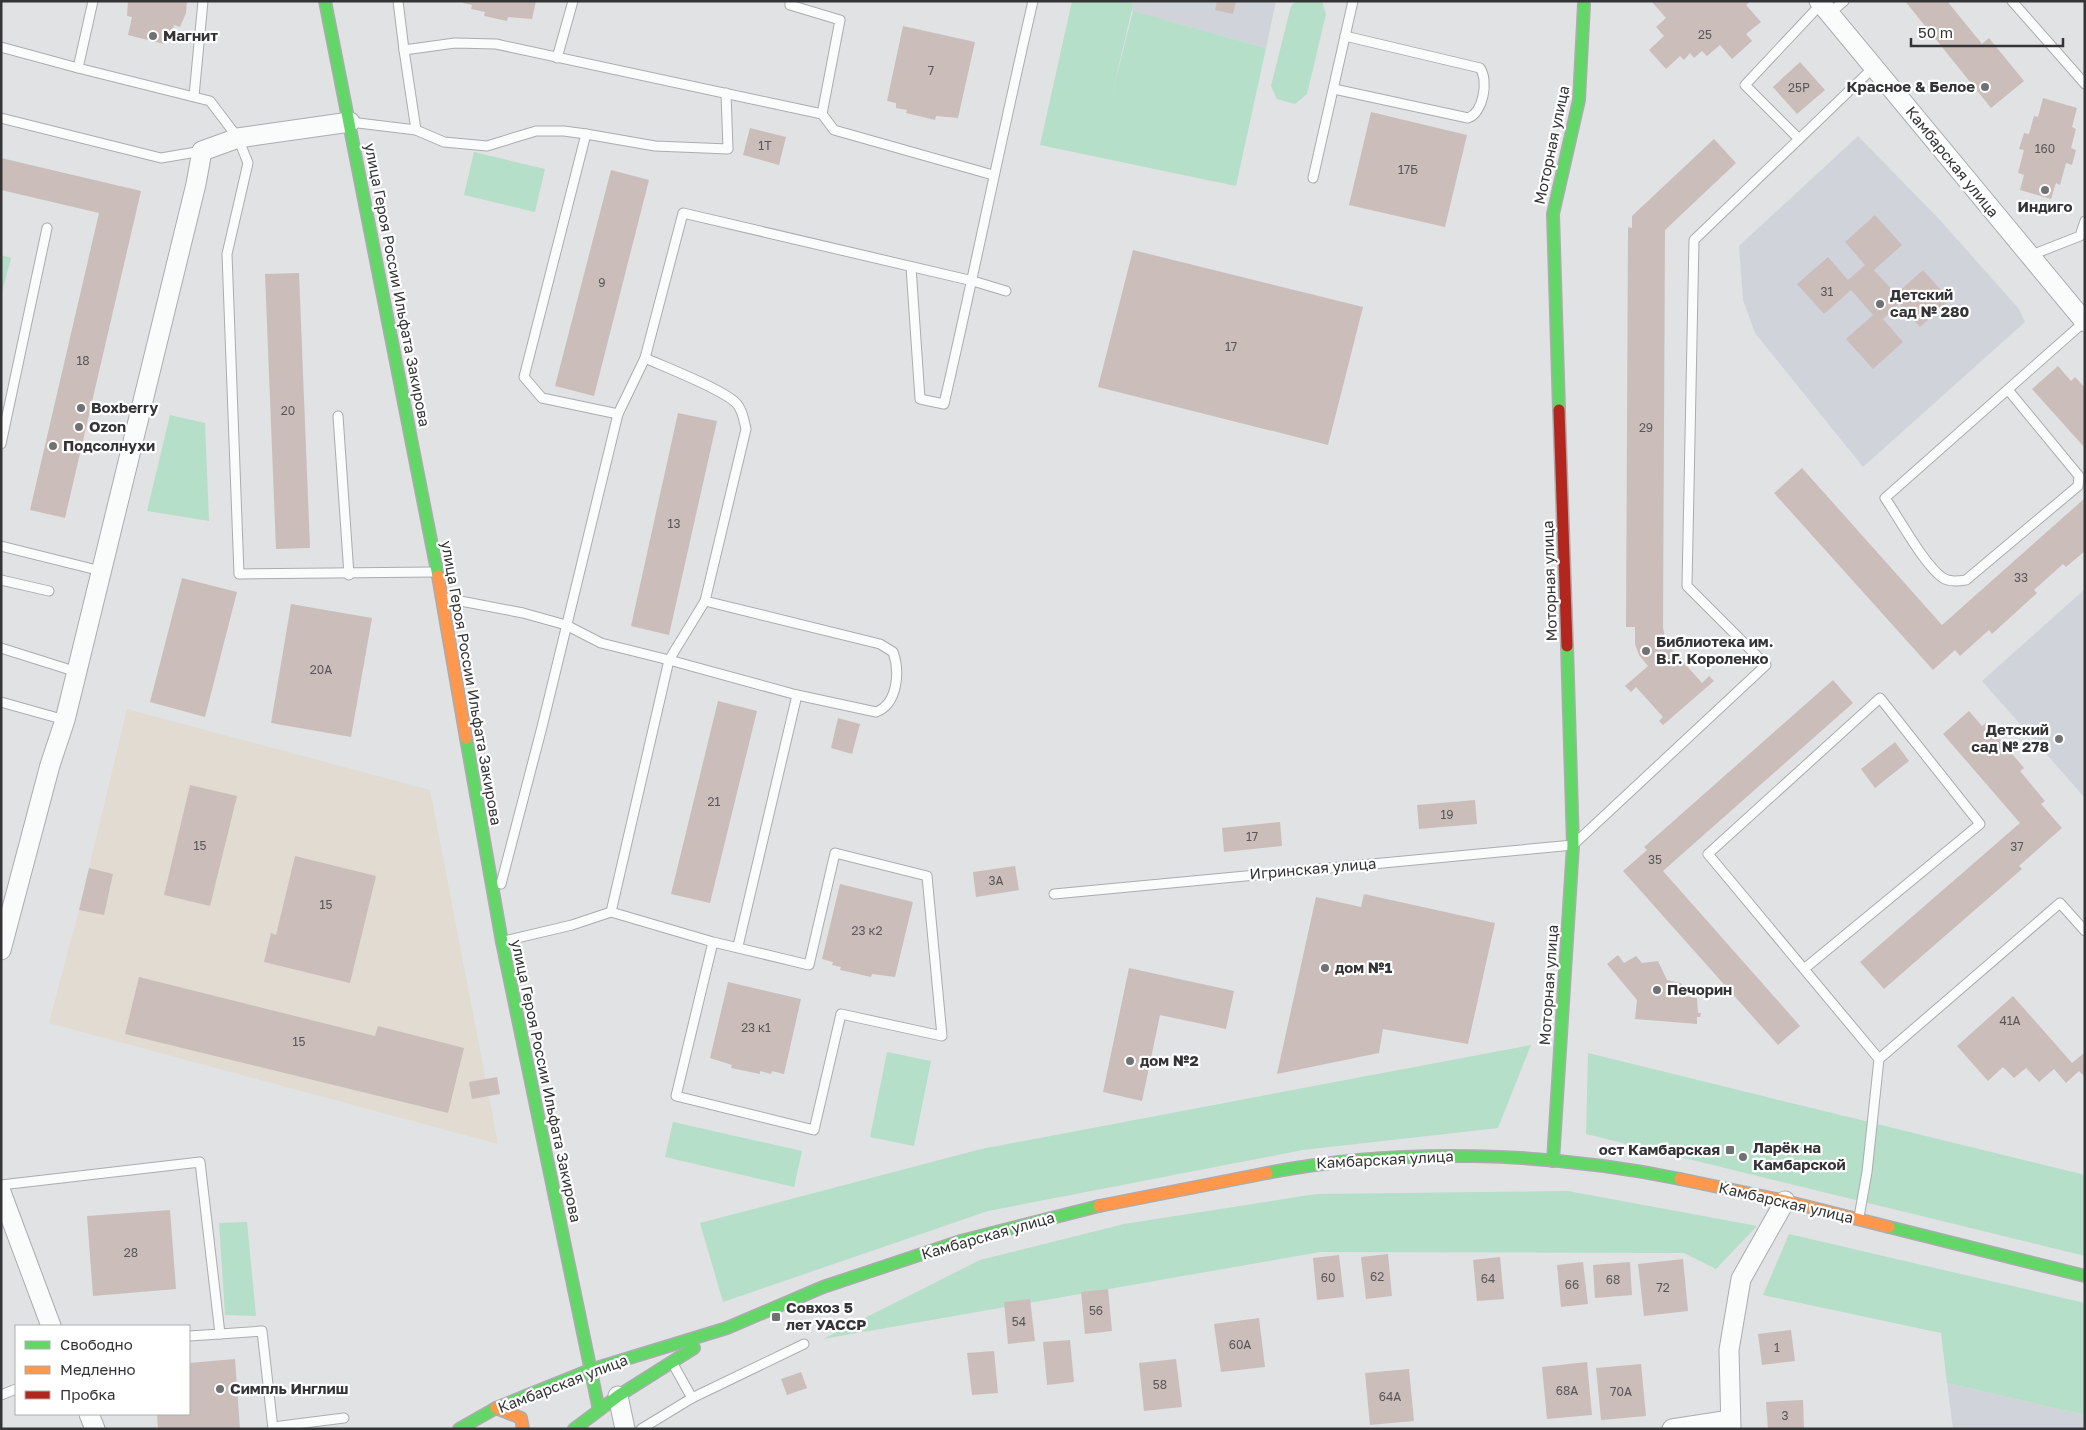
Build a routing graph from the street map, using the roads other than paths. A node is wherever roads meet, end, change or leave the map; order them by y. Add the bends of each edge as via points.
1 (93, 1) edge
2 (203, 1) edge
3 (325, 1) edge
4 (398, 1) edge
5 (573, 1) edge
6 (790, 1) edge
7 (1033, 1) edge
8 (1353, 1) edge
9 (2012, 1) edge
10 (1582, 2) edge
11 (1829, 5) edge
12 (1345, 36) junction
13 (1, 47) edge
14 (404, 50) junction
15 (557, 58) junction
16 (1874, 67) junction
17 (78, 68) junction
18 (2085, 84) edge
19 (1334, 89) junction
20 (726, 93) junction
21 (194, 96) junction
22 (822, 114) junction
23 (1, 118) edge
24 (350, 122) junction
25 (416, 130) junction
26 (586, 134) junction
27 (238, 138) junction
28 (1799, 139) junction
29 (202, 151) junction
30 (993, 175) junction
31 (1313, 178) dead end
32 (2085, 221) edge
33 (47, 228) dead end
34 (2029, 256) junction
35 (911, 267) junction
36 (973, 281) junction
37 (1006, 291) dead end
38 (2085, 322) edge
39 (646, 358) junction
40 (2009, 390) junction
41 (618, 414) junction
42 (338, 416) dead end
43 (1, 444) edge
44 (1, 546) edge
45 (101, 571) junction
46 (437, 572) junction
47 (349, 575) junction
48 (1, 580) edge
49 (49, 591) dead end
50 (442, 597) junction
51 (705, 601) junction
52 (566, 625) junction
53 (1, 648) edge
54 (669, 660) junction
55 (77, 672) junction
56 (797, 695) junction
57 (1, 702) edge
58 (65, 720) junction
59 (1573, 845) junction
60 (1054, 894) dead end
61 (495, 906) junction
62 (611, 912) junction
63 (2085, 931) edge
64 (502, 942) junction
65 (713, 942) junction
66 (738, 946) junction
67 (1, 950) edge
68 (1804, 969) junction
69 (1879, 1059) junction
70 (1554, 1161) junction
71 (1, 1185) edge
72 (1, 1192) edge
73 (1785, 1201) junction
74 (1858, 1220) junction
75 (2085, 1276) edge
76 (51, 1325) edge
77 (727, 1328) junction
78 (220, 1334) junction
79 (190, 1336) edge
80 (804, 1344) dead end
81 (672, 1362) junction
82 (590, 1370) junction
83 (15, 1389) edge
84 (1, 1395) edge
85 (618, 1396) junction
86 (692, 1398) junction
87 (496, 1408) junction
88 (600, 1410) junction
89 (89, 1415) edge
90 (344, 1418) dead end
91 (1730, 1424) edge
92 (273, 1428) edge
93 (95, 1429) edge
94 (459, 1429) edge
95 (523, 1429) edge
96 (574, 1429) edge
97 (625, 1429) edge
98 (641, 1429) edge
99 (1672, 1429) edge

1 - 17 lane
2 - 21 lane
3 - 24 street, улица Героя России Ильфата Закирова
4 - 14 lane
5 - 15 lane
6 - 22 lane via 790,5 840,20
7 - 30 lane
8 - 12 lane
9 - 18 lane
10 - 59 street, Моторная улица via 1579,100 1553,214
11 - 16 street, Камбарская улица
11 - 28 lane via 1745,85
12 - 19 lane
12 - 19 lane via 1480,68 1484,77 1481,103 1477,113 1468,118
13 - 17 lane
14 - 15 lane via 455,43 496,44
14 - 25 lane
15 - 20 lane
16 - 28 lane
16 - 34 street, Камбарская улица
17 - 21 lane
19 - 31 lane
20 - 22 lane
20 - 26 lane via 728,149 655,146
21 - 27 lane via 210,100
22 - 30 lane via 834,130
23 - 29 lane via 161,158
24 - 25 lane
24 - 27 street
24 - 46 street, улица Героя России Ильфата Закирова
25 - 26 lane via 444,142 487,146 536,132
26 - 41 lane via 524,378 542,398
27 - 29 street
27 - 47 lane via 248,163 227,254 239,574
28 - 59 lane via 1694,240 1687,586 1766,665
29 - 45 street
30 - 36 lane
32 - 34 lane via 2080,236
33 - 43 lane
34 - 38 street, Камбарская улица
35 - 36 lane
35 - 36 lane via 920,399 944,404
35 - 39 lane via 683,213
36 - 37 lane
38 - 40 lane
39 - 41 lane
39 - 51 lane via 722,394 736,404 744,418 746,430 742,450
40 - 40 lane via 1885,498 1931,566 1951,581 1966,580 2078,486 2079,476
41 - 52 lane
42 - 47 lane
44 - 45 lane
45 - 55 street
46 - 47 lane
46 - 50 street, улица Героя России Ильфата Закирова
48 - 49 lane
50 - 52 lane
50 - 61 street, улица Героя России Ильфата Закирова
51 - 54 lane
51 - 56 lane via 880,644 893,652 896,661 893,694 882,710 876,712
52 - 54 lane via 601,643
52 - 61 lane
53 - 55 lane
54 - 56 lane
54 - 62 lane
55 - 58 street
56 - 66 lane
57 - 58 lane
58 - 67 street
59 - 60 lane, Игринская улица
59 - 70 street, Моторная улица
61 - 64 street, улица Героя России Ильфата Закирова
62 - 64 lane
62 - 65 lane
63 - 69 lane via 2060,902
64 - 82 street, улица Героя России Ильфата Закирова
65 - 66 lane
65 - 66 lane via 676,1096 814,1130 841,1014 942,1036 927,876 835,853 809,965
68 - 68 lane via 1708,854 1880,698 1980,824
68 - 69 lane
69 - 74 lane
70 - 73 street, Камбарская улица via 1652,1172
70 - 77 street, Камбарская улица via 1436,1155 1305,1165 1101,1206 952,1244 823,1287
71 - 78 lane via 200,1162
72 - 76 street
73 - 74 street, Камбарская улица
73 - 91 street via 1741,1280 1728,1350
74 - 75 street, Камбарская улица
77 - 81 street, Камбарская улица
77 - 82 street, Камбарская улица
78 - 79 lane
78 - 92 lane via 262,1331
80 - 86 lane
81 - 85 street, Камбарская улица
81 - 86 lane
82 - 87 street, Камбарская улица
82 - 88 street, улица Героя России Ильфата Закирова
83 - 84 lane
85 - 88 street, Камбарская улица
85 - 97 street
86 - 98 lane
87 - 94 street, Камбарская улица
87 - 95 street via 521,1418
88 - 96 street, Камбарская улица
89 - 93 street
90 - 92 lane
91 - 99 street

